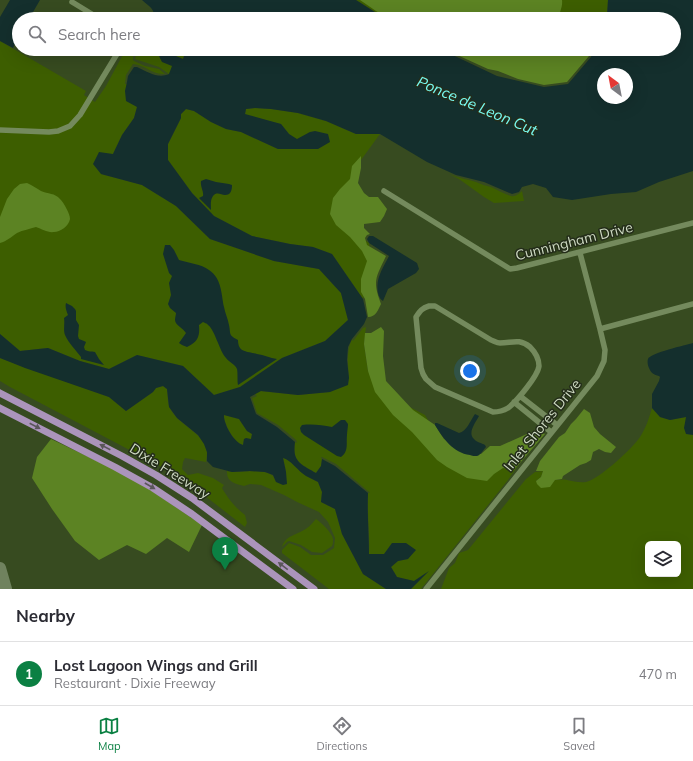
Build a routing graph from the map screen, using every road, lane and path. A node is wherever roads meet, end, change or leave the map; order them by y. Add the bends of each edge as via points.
1 (72, 2) dead end
2 (88, 12) edge
3 (116, 56) edge
4 (0, 130) edge
5 (384, 192) dead end
6 (693, 223) edge
7 (580, 253) junction
8 (693, 304) edge
9 (600, 329) junction
10 (0, 393) edge
11 (520, 396) junction
12 (514, 402) junction
13 (0, 408) edge
14 (556, 425) junction
15 (551, 432) junction
16 (293, 589) edge
17 (314, 589) edge
18 (426, 589) edge

1 - 2 street
3 - 4 street via 80,115 70,126 49,132
5 - 7 street, Cunningham Drive via 510,269
6 - 7 street, Cunningham Drive
7 - 9 street, Inlet Shores Drive
8 - 9 street
9 - 14 street, Inlet Shores Drive via 605,350 604,361 597,376
17 -> 10 main road, Dixie Freeway via 198,502 156,475
11 - 12 street
11 - 12 street via 539,366 538,358 529,346 522,342 495,342 435,306 429,306 419,312 416,323 421,368 426,379 435,387 493,412 507,409
11 - 14 street
12 - 15 street
13 -> 16 main road, Dixie Freeway via 153,488
14 - 15 street, Inlet Shores Drive
15 - 18 street, Inlet Shores Drive

